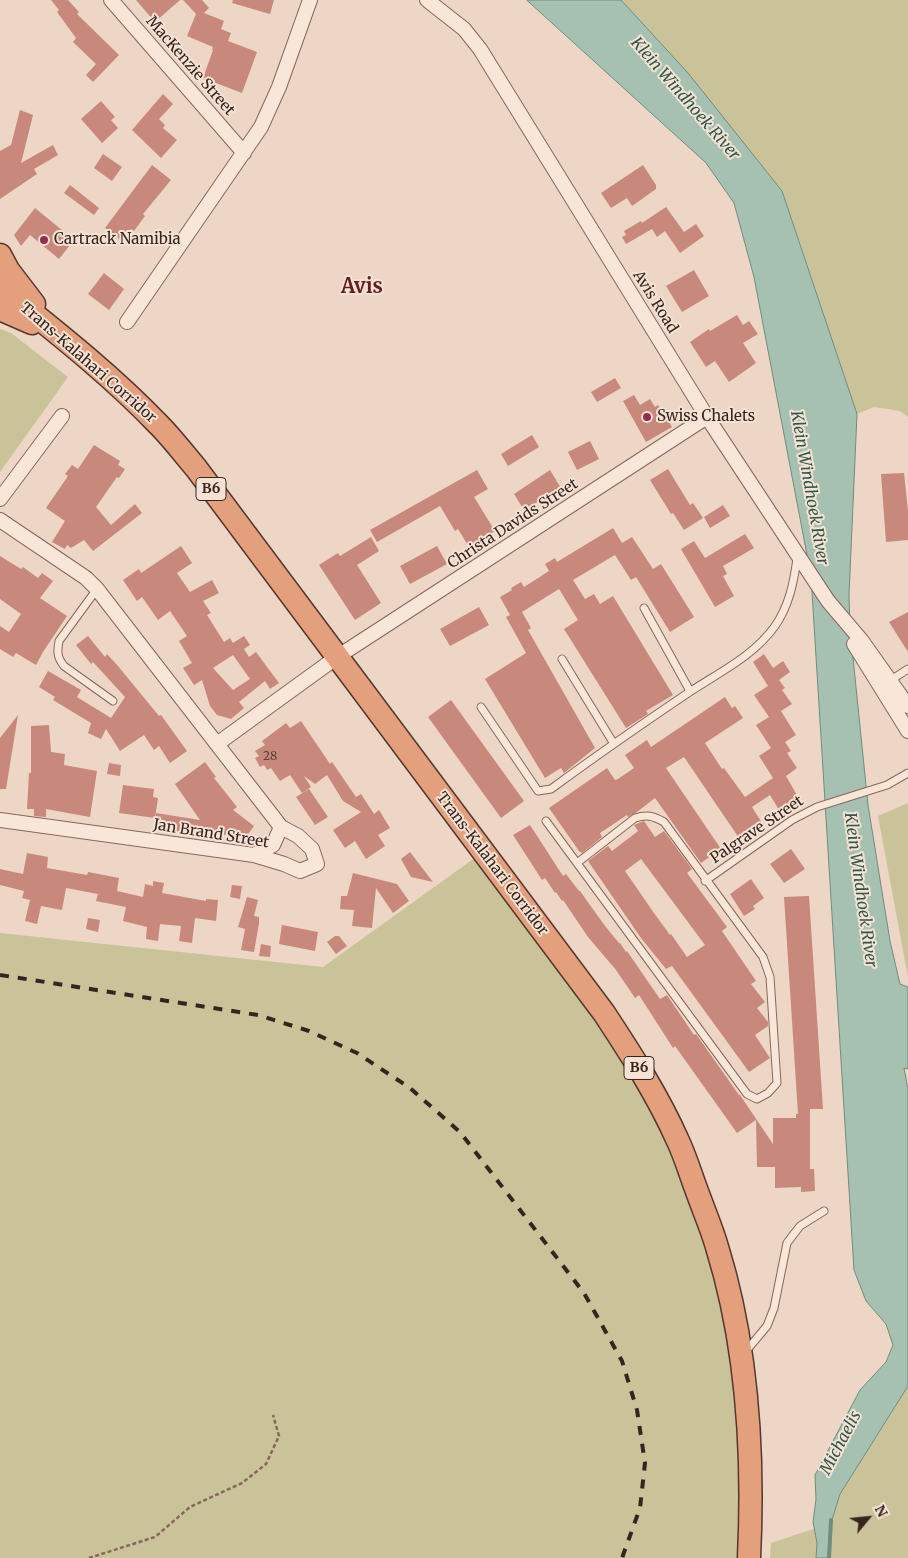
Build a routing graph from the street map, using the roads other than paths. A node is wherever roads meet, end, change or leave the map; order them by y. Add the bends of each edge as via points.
1 (111, 0) edge
2 (310, 0) edge
3 (427, 0) edge
4 (244, 153) junction
5 (0, 255) edge
6 (0, 287) edge
7 (0, 309) edge
8 (126, 322) dead end
9 (64, 339) junction
10 (62, 416) dead end
11 (707, 417) junction
12 (0, 499) edge
13 (0, 520) edge
14 (798, 555) junction
15 (97, 589) junction
16 (644, 608) dead end
17 (850, 628) junction
18 (337, 657) junction
19 (562, 658) dead end
20 (908, 669) edge
21 (891, 680) junction
22 (690, 691) junction
23 (113, 701) dead end
24 (908, 706) edge
25 (481, 707) dead end
26 (908, 731) edge
27 (217, 744) junction
28 (614, 744) junction
29 (908, 773) edge
30 (0, 820) edge
31 (546, 821) dead end
32 (281, 827) junction
33 (254, 855) junction
34 (577, 863) junction
35 (705, 881) junction
36 (824, 1211) dead end
37 (741, 1356) junction
38 (749, 1558) edge

1 - 4 street, MacKenzie Street
2 - 4 street via 279,87 261,127
3 - 11 street, Avis Road via 464,29 480,48
4 - 8 street
5 - 9 highway, B6 via 30,299
6 - 9 highway, Trans-Kalahari Corridor / B6
7 - 9 highway
9 - 18 highway, Trans-Kalahari Corridor / B6 via 120,386 160,426 202,476
10 - 12 street
11 - 14 street, Avis Road
11 - 18 street, Christa Davids Street
13 - 15 street, Jan Brand Street via 86,578
14 - 17 street, Avis Road
14 - 22 lane via 788,601 772,630 725,670
15 - 23 lane via 59,642 57,652 64,666
15 - 27 street, Jan Brand Street
16 - 22 lane
17 - 21 street, Avis Road
17 - 26 street, Avis Road via 854,645
18 - 27 street
18 - 37 highway, Trans-Kalahari Corridor / B6 via 604,1013 644,1075 678,1141 717,1247
19 - 28 lane
20 - 21 lane
21 - 24 street, Avis Road
22 - 28 lane
25 - 28 lane via 538,791 551,789
27 - 32 street, Jan Brand Street
29 - 35 lane, Palgrave Street via 887,785 817,807 792,820
30 - 33 street, Jan Brand Street
31 - 34 lane
32 - 33 street via 272,845
32 - 33 street, Jan Brand Street via 312,849 317,864 300,871
34 - 35 lane via 635,818 652,815 664,822
34 - 35 lane via 747,1094 757,1099 777,1083 770,977 763,957
36 - 37 lane via 800,1226 787,1243 774,1308 766,1326
37 - 38 highway, Trans-Kalahari Corridor / B6 via 750,1450

